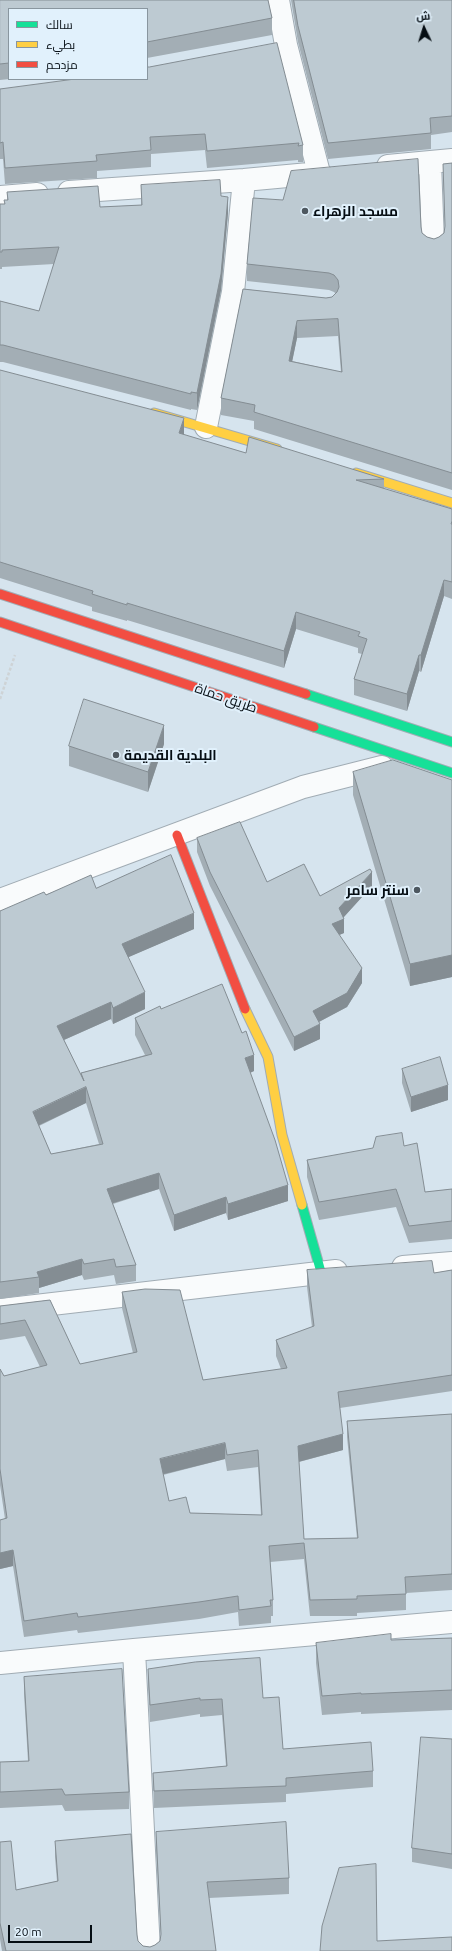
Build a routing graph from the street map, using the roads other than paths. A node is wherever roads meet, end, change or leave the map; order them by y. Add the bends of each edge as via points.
1 (278, 0) edge
2 (286, 45) junction
3 (263, 49) edge
4 (452, 160) edge
5 (430, 163) junction
6 (365, 168) edge
7 (342, 170) edge
8 (320, 173) junction
9 (244, 180) junction
10 (0, 196) edge
11 (433, 243) edge
12 (233, 292) junction
13 (256, 295) edge
14 (145, 411) edge
15 (206, 427) junction
16 (288, 452) edge
17 (348, 471) edge
18 (452, 503) edge
19 (0, 594) edge
20 (0, 622) edge
21 (452, 742) edge
22 (413, 759) junction
23 (452, 772) edge
24 (177, 835) junction
25 (0, 900) edge
26 (452, 1264) edge
27 (383, 1268) edge
28 (352, 1270) edge
29 (322, 1272) junction
30 (0, 1310) edge
31 (452, 1622) edge
32 (134, 1650) junction
33 (0, 1664) edge
34 (149, 1951) edge

1 - 2 street
2 - 3 street
2 - 8 street
4 - 5 street
5 - 6 street
5 - 11 street
7 - 8 street
8 - 9 street
9 - 10 street
9 - 12 street
12 - 13 street
12 - 15 street
14 - 15 main road
15 - 16 main road
17 - 18 main road
19 - 21 main road, طريق حماة
20 - 22 main road, طريق حماة
22 - 23 main road, طريق حماة
22 - 24 street via 303,787
24 - 25 street
24 - 29 main road via 240,997 268,1057 282,1135
26 - 27 street
28 - 29 street
29 - 30 street
31 - 32 street
32 - 33 street
32 - 34 street

